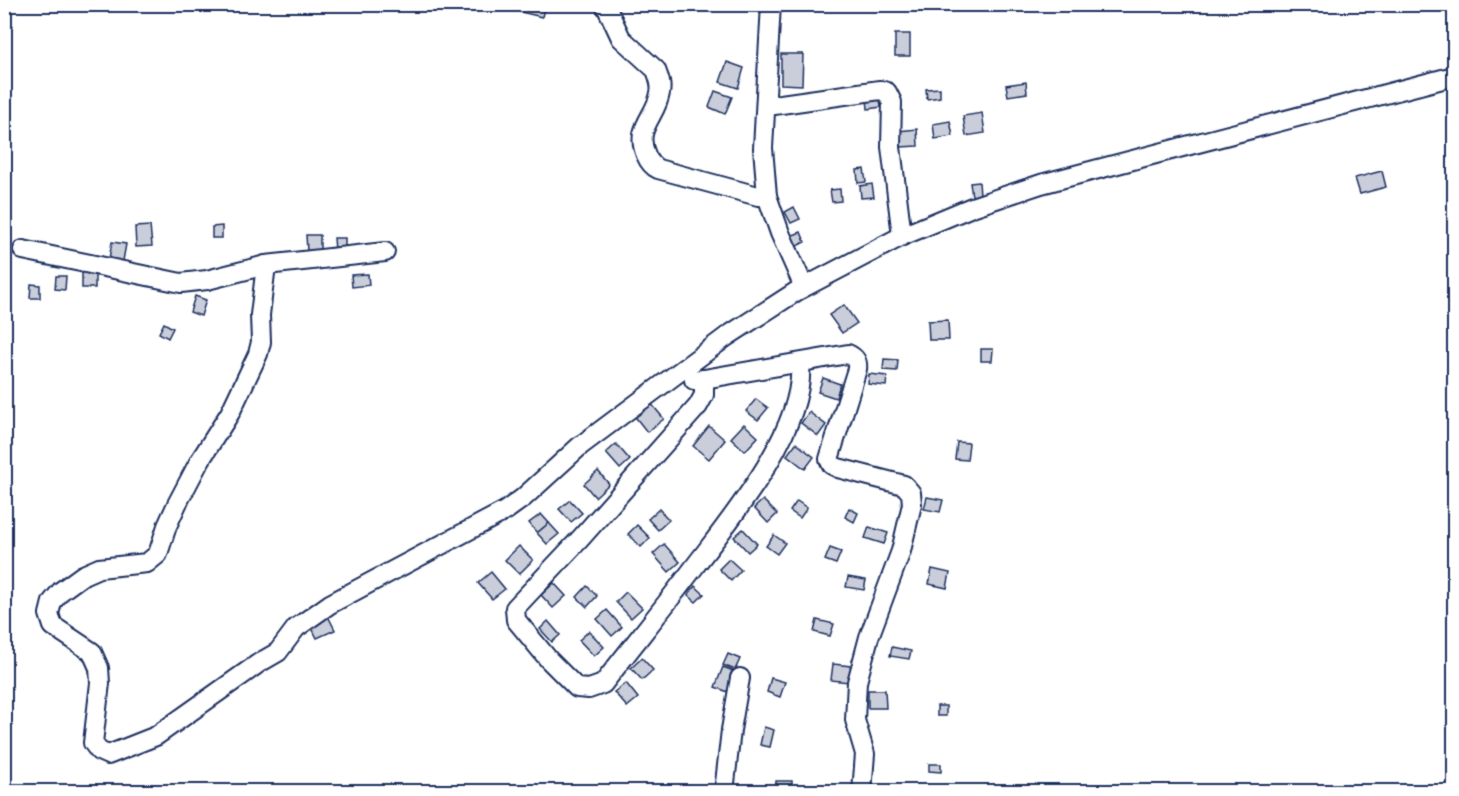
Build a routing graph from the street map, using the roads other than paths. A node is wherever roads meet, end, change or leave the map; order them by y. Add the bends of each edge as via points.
1 (605, 4) edge
2 (771, 4) edge
3 (1455, 76) edge
4 (767, 106) junction
5 (767, 196) junction
6 (902, 236) junction
7 (23, 250) dead end
8 (385, 252) dead end
9 (266, 265) junction
10 (804, 287) junction
11 (800, 363) junction
12 (675, 375) junction
13 (704, 380) junction
14 (740, 678) dead end
15 (724, 792) edge
16 (862, 792) edge

1 - 5 street via 621,38 659,76 659,98 643,133 650,163 658,169
2 - 4 street
3 - 6 street via 1033,187
4 - 5 street via 763,148
4 - 6 street via 887,92 892,102 891,147
5 - 10 street
6 - 10 street
7 - 9 street via 181,283
8 - 9 street
9 - 12 street via 258,354 230,413 177,504 158,554 147,563 99,568 83,574 52,602 49,614 53,626 92,652 96,660 100,683 93,743 103,754 113,754 156,736 278,652 296,628 330,604 506,511 573,452
10 - 12 street
11 - 13 street
11 - 13 street via 799,384 788,421 747,495 603,684 577,688 516,620 515,609 698,406 704,395
11 - 16 street via 848,354 854,357 857,369 830,462 838,468 904,485 913,500 901,551 857,682 855,720 865,754
12 - 13 street
14 - 15 street

